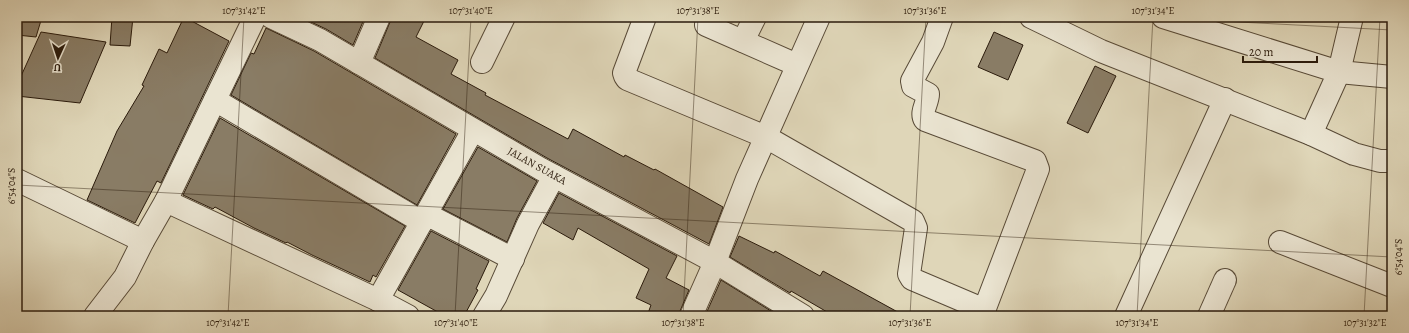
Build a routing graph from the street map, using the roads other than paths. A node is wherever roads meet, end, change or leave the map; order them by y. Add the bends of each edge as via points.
1 (255, 17) edge
2 (271, 17) edge
3 (379, 17) edge
4 (504, 17) edge
5 (645, 17) edge
6 (755, 17) edge
7 (819, 17) edge
8 (942, 17) edge
9 (1030, 17) edge
10 (1163, 17) edge
11 (1352, 17) edge
12 (706, 25) dead end
13 (743, 41) junction
14 (482, 62) dead end
15 (359, 63) junction
16 (797, 66) junction
17 (1339, 72) junction
18 (1392, 77) edge
19 (1225, 99) junction
20 (215, 100) junction
21 (473, 130) junction
22 (1311, 134) junction
23 (766, 137) junction
24 (1392, 162) edge
25 (554, 176) junction
26 (17, 180) edge
27 (166, 201) junction
28 (424, 218) junction
29 (143, 241) junction
30 (1280, 242) dead end
31 (513, 259) junction
32 (715, 262) junction
33 (1226, 280) dead end
34 (1392, 286) edge
35 (378, 300) junction
36 (984, 313) edge
37 (95, 316) edge
38 (408, 316) edge
39 (484, 316) edge
40 (691, 316) edge
41 (803, 316) edge
42 (1126, 316) edge
43 (1209, 316) edge

1 - 20 street
2 - 15 street, JALAN SUAKA via 320,40
3 - 15 street
4 - 14 street
5 - 23 street via 624,73 627,79
6 - 13 street
7 - 16 street
8 - 36 street via 933,42 912,81 913,86 928,94 923,117 925,120 1035,162 1038,169
9 - 19 street via 1101,51
10 - 17 street
11 - 17 street
12 - 13 street
13 - 16 street
15 - 21 street, JALAN SUAKA
16 - 23 street
17 - 18 street
17 - 22 street
19 - 22 street
19 - 42 street
20 - 27 street
20 - 28 street
21 - 25 street, JALAN SUAKA
21 - 28 street
22 - 24 street via 1354,154
23 - 32 street
23 - 36 street via 913,220 916,228 909,274 912,279
25 - 31 street via 528,224
25 - 32 street, JALAN SUAKA
26 - 29 street
27 - 29 street
27 - 35 street
28 - 31 street
28 - 35 street
29 - 37 street via 125,277
30 - 34 street
31 - 39 street
32 - 40 street
32 - 41 street, JALAN SUAKA
33 - 43 street
35 - 38 street

